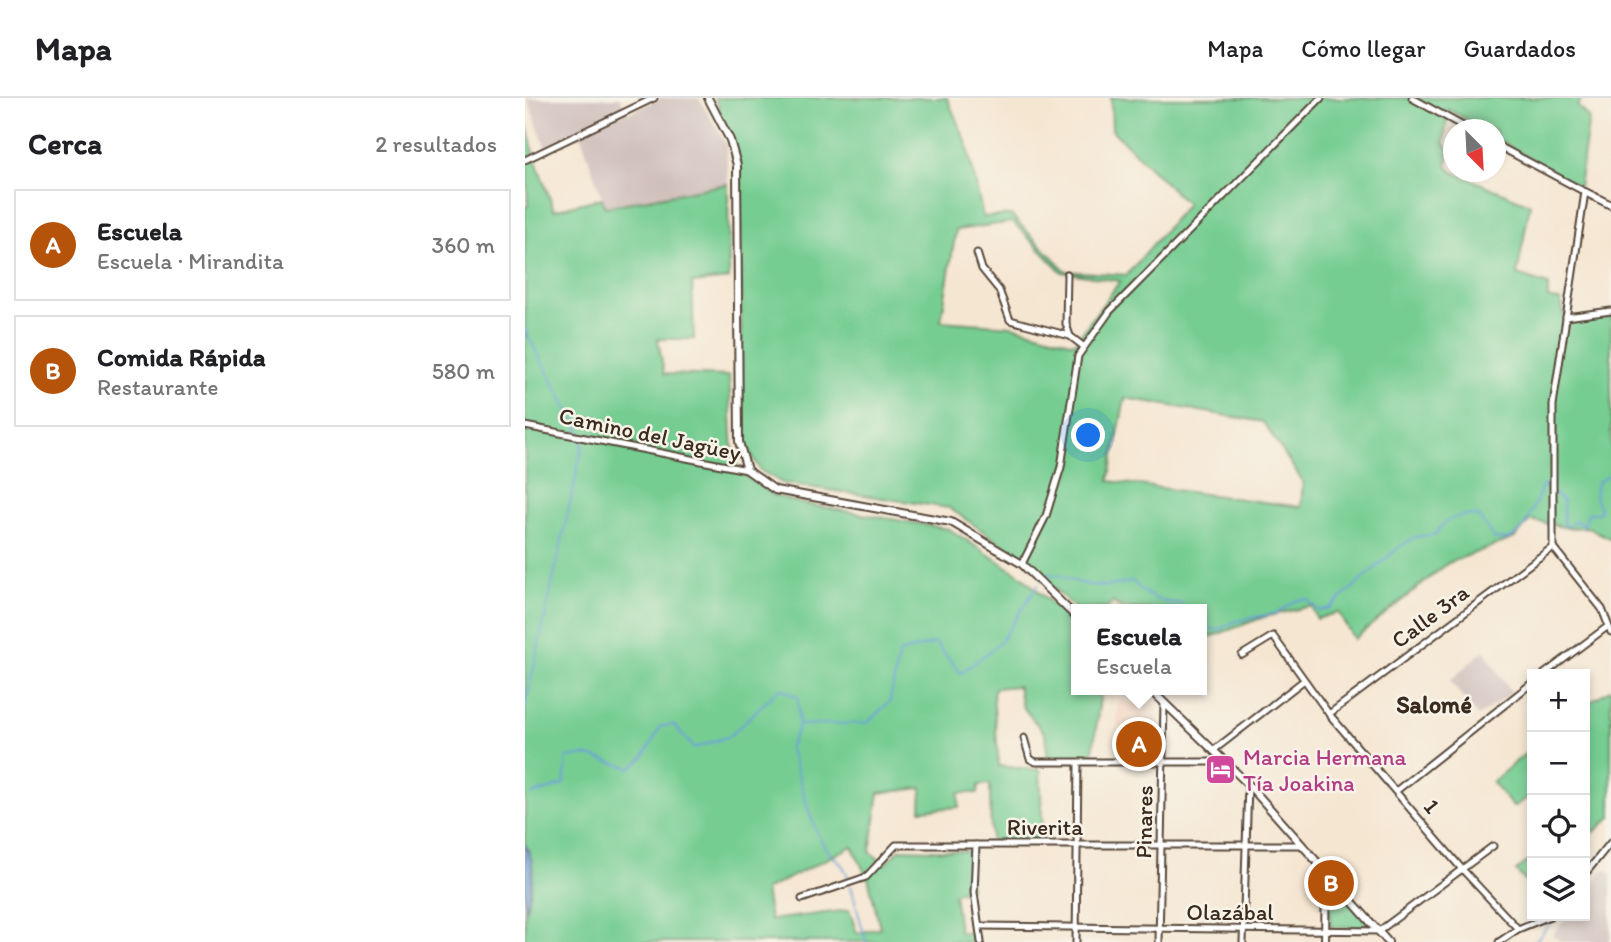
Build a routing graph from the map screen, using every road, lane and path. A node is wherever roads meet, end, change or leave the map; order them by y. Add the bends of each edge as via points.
1 (654, 98) edge
2 (708, 98) edge
3 (1321, 98) edge
4 (1412, 98) edge
5 (1449, 119) edge
6 (1506, 149) edge
7 (525, 160) edge
8 (1585, 192) junction
9 (1611, 205) edge
10 (977, 253) dead end
11 (1067, 274) dead end
12 (1611, 310) edge
13 (1566, 317) junction
14 (1070, 336) junction
15 (1083, 346) junction
16 (525, 426) edge
17 (747, 470) junction
18 (1553, 547) junction
19 (1022, 564) junction
20 (1071, 612) edge
21 (1609, 629) edge
22 (1242, 655) dead end
23 (1551, 669) edge
24 (1303, 681) junction
25 (1527, 687) edge
26 (1156, 695) edge
27 (1164, 703) junction
28 (1329, 714) junction
29 (1024, 738) dead end
30 (1214, 750) junction
31 (1162, 762) junction
32 (1227, 762) junction
33 (1079, 763) junction
34 (1248, 784) junction
35 (1396, 791) junction
36 (1611, 842) edge
37 (1162, 844) junction
38 (1246, 844) junction
39 (976, 845) junction
40 (1078, 845) junction
41 (1305, 845) junction
42 (1493, 846) dead end
43 (1461, 868) junction
44 (1590, 868) edge
45 (1326, 870) junction
46 (802, 899) dead end
47 (1538, 921) edge
48 (980, 926) junction
49 (1076, 928) junction
50 (1160, 929) junction
51 (1243, 929) junction
52 (1518, 929) junction
53 (1325, 930) junction
54 (1380, 932) junction
55 (981, 942) edge
56 (1076, 942) edge
57 (1159, 942) edge
58 (1243, 942) edge
59 (1325, 942) edge
60 (1388, 942) edge
61 (1499, 942) edge

1 - 7 street
2 - 17 street via 730,140 737,165 739,442
3 - 15 street via 1110,311
4 - 5 street
6 - 8 street
8 - 9 street
8 - 13 street
10 - 14 street via 1010,320
11 - 14 street
12 - 13 street
13 - 18 street via 1553,405
14 - 15 street
15 - 19 street via 1061,467 1046,516
16 - 17 street, Camino del Jagüey
17 - 19 street, Camino del Jagüey via 775,490 801,497 951,522
18 - 21 street via 1602,610
18 - 28 street, Calle 3ra
19 - 20 street, Camino del Jagüey
21 - 23 street
22 - 24 street, 1 via 1273,636
24 - 28 street, 1
24 - 30 street
25 - 35 street
26 - 27 street
27 - 30 street
27 - 31 street, Pinares
28 - 35 street, 1
29 - 33 street via 1030,759 1036,762
30 - 32 street
31 - 32 street
31 - 33 street
31 - 37 street, Pinares
32 - 34 street
33 - 40 street
34 - 38 street
34 - 41 street
35 - 43 street, 1
36 - 44 street
37 - 38 street, Riverita
37 - 40 street, Riverita
37 - 50 street, Pinares
38 - 41 street, Riverita
38 - 51 street
39 - 40 street, Riverita
39 - 46 street, Riverita via 896,845 866,877
39 - 48 street via 974,893
40 - 49 street
41 - 45 street
42 - 43 street
43 - 52 street, 1
43 - 54 street
45 - 53 street
45 - 54 street
47 - 52 street
48 - 49 street, Olazábal
48 - 55 street
49 - 50 street, Olazábal
49 - 56 street
50 - 51 street, Olazábal
50 - 57 street, Pinares
51 - 53 street, Olazábal
51 - 58 street
52 - 61 street
53 - 54 street, Olazábal
53 - 59 street
54 - 60 street

